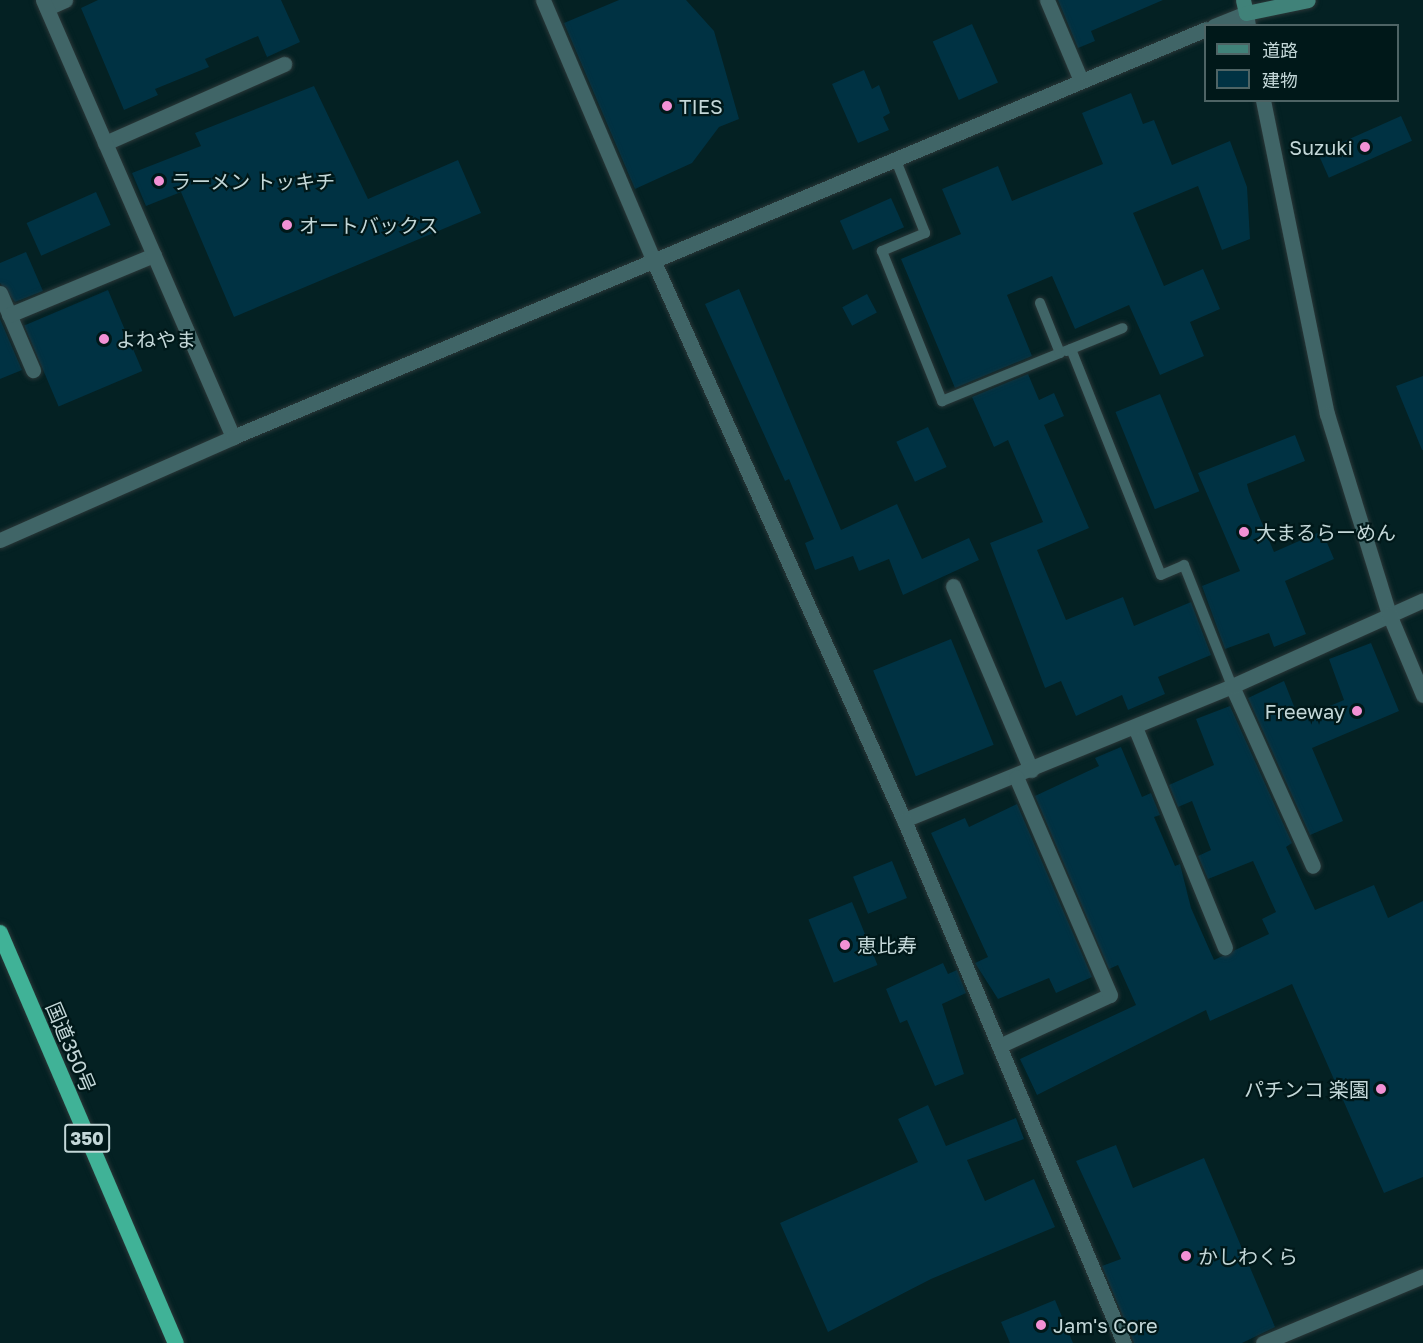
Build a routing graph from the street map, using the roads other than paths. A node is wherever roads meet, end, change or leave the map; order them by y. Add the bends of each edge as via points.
1 (65, 0) edge
2 (543, 0) edge
3 (1047, 0) edge
4 (1308, 0) edge
5 (45, 4) edge
6 (1246, 13) edge
7 (1219, 24) edge
8 (1204, 30) edge
9 (284, 64) dead end
10 (1080, 78) junction
11 (1263, 102) edge
12 (105, 143) junction
13 (895, 158) junction
14 (154, 255) junction
15 (654, 262) junction
16 (0, 293) edge
17 (1040, 303) dead end
18 (9, 315) junction
19 (1124, 328) dead end
20 (1071, 349) junction
21 (1060, 353) junction
22 (33, 370) dead end
23 (233, 437) junction
24 (0, 540) edge
25 (953, 586) dead end
26 (1423, 600) edge
27 (1389, 614) junction
28 (1232, 686) junction
29 (1423, 695) edge
30 (1135, 727) junction
31 (1032, 770) junction
32 (1016, 777) junction
33 (904, 820) junction
34 (1313, 867) dead end
35 (0, 933) edge
36 (1225, 947) dead end
37 (999, 1046) junction
38 (1423, 1276) edge
39 (176, 1343) edge
40 (1124, 1343) edge
41 (1263, 1343) edge

1 - 5 street
2 - 15 street
3 - 10 street
4 - 6 main road
5 - 12 street
6 - 7 street
8 - 10 street
9 - 12 street
10 - 13 street
11 - 27 street via 1327,414
12 - 14 street
13 - 15 street
13 - 21 lane via 925,233 882,251 942,401
14 - 18 street
14 - 23 street
15 - 23 street
15 - 33 street
16 - 18 street
17 - 21 lane
18 - 22 street
19 - 20 lane
20 - 21 lane
20 - 28 lane via 1161,575 1184,565
23 - 24 street
25 - 31 street
26 - 27 street
27 - 28 street
27 - 29 street
28 - 30 street
28 - 34 street
30 - 31 street
30 - 36 street
31 - 32 street
32 - 33 street
32 - 37 street via 1110,995
33 - 37 street
35 - 39 highway, 国道350号 / 350
37 - 40 street
38 - 41 street

